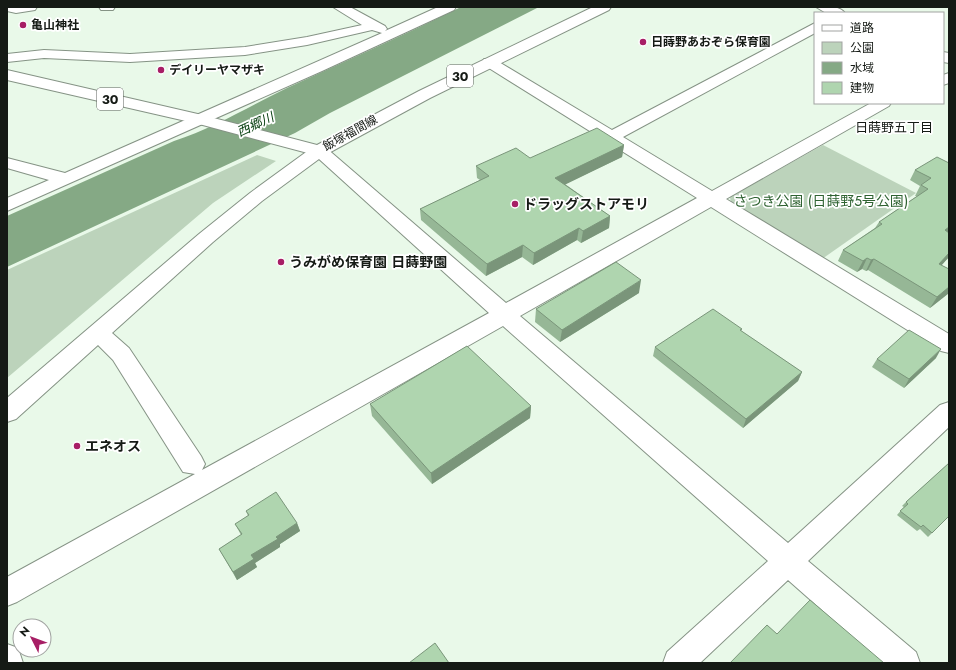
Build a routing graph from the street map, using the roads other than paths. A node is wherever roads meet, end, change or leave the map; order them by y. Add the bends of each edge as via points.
1 (8, 7) edge
2 (30, 7) edge
3 (340, 7) edge
4 (449, 7) edge
5 (604, 7) edge
6 (823, 7) edge
7 (836, 12) edge
8 (374, 26) junction
9 (814, 28) edge
10 (390, 34) junction
11 (7, 58) edge
12 (490, 62) junction
13 (7, 75) edge
14 (881, 104) edge
15 (207, 121) junction
16 (611, 137) junction
17 (319, 151) junction
18 (7, 163) edge
19 (67, 179) junction
20 (712, 199) junction
21 (7, 204) edge
22 (505, 316) junction
23 (98, 333) junction
24 (949, 346) edge
25 (7, 412) edge
26 (949, 412) edge
27 (192, 464) dead end
28 (788, 561) junction
29 (7, 592) edge
30 (7, 660) edge
31 (8, 663) edge
32 (678, 663) edge
33 (905, 663) edge

1 - 2 street
3 - 8 street
4 - 10 street
5 - 12 street, 飯塚福間線 / 30
6 - 7 street
8 - 10 street
8 - 11 street via 245,51 130,58 44,54
9 - 16 street
10 - 15 street
12 - 16 street
12 - 17 street, 飯塚福間線 / 30 via 372,120
13 - 15 street, 飯塚福間線 / 30
14 - 20 street
15 - 17 street, 飯塚福間線 / 30
15 - 19 street
16 - 20 street
17 - 22 street
17 - 23 street via 206,238
18 - 19 street
19 - 21 street
20 - 22 street
20 - 24 street
22 - 28 street
22 - 29 street
23 - 25 street
23 - 27 street via 121,354
26 - 28 street
28 - 32 street
28 - 33 street
30 - 31 street

